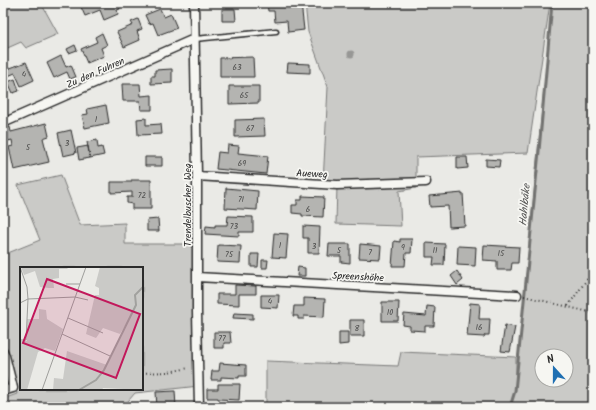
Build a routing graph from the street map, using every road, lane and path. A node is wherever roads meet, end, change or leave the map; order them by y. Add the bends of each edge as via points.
1 (194, 3) edge
2 (276, 32) dead end
3 (194, 39) junction
4 (3, 123) edge
5 (197, 176) junction
6 (426, 182) dead end
7 (593, 271) edge
8 (197, 277) junction
9 (517, 295) dead end
10 (529, 296) dead end
11 (568, 306) junction
12 (593, 313) edge
13 (3, 352) edge
14 (198, 366) junction
15 (143, 373) edge
16 (3, 391) edge
17 (199, 407) edge

1 - 3 street, Trendelbuscher Weg
2 - 3 lane
3 - 4 street, Zu den Fuhren
3 - 5 street, Trendelbuscher Weg
5 - 6 street, Aueweg via 337,185
5 - 8 street, Trendelbuscher Weg
7 - 11 path
8 - 9 street, Spreenshöhe
8 - 14 street, Trendelbuscher Weg
10 - 11 path
11 - 12 path
13 - 16 street via 13,388
14 - 15 path via 168,372
14 - 17 street, Trendelbuscher Weg

